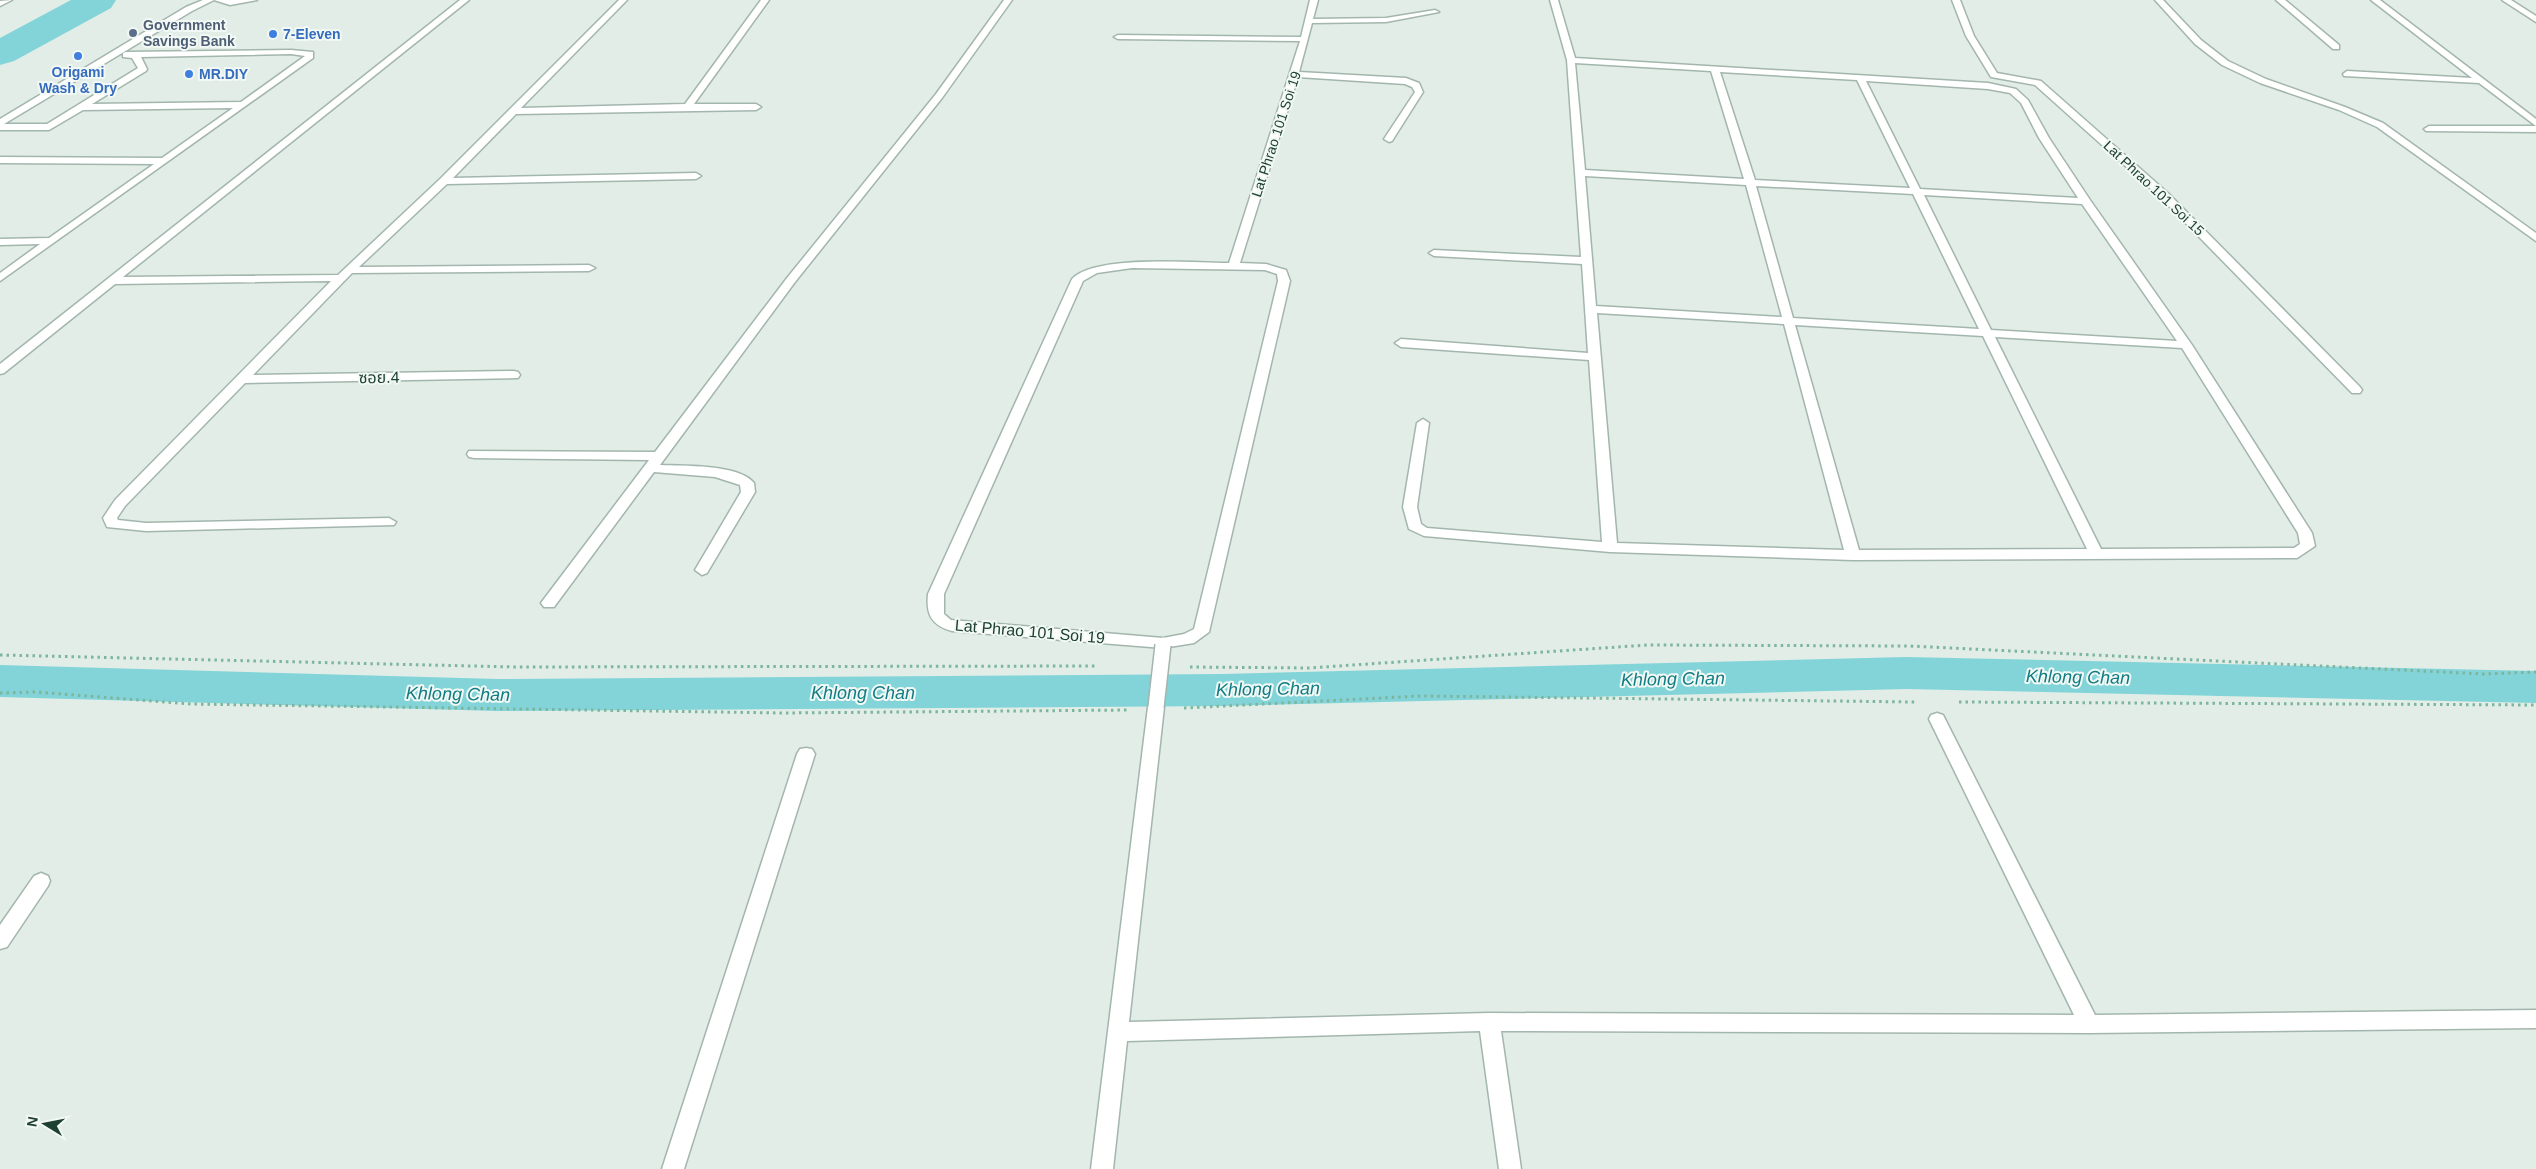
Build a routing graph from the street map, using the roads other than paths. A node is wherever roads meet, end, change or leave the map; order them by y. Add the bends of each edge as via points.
1 (8, 0) edge
2 (210, 0) edge
3 (217, 0) edge
4 (252, 0) edge
5 (465, 0) edge
6 (623, 0) edge
7 (765, 0) edge
8 (1008, 0) edge
9 (1314, 0) edge
10 (1554, 0) edge
11 (1956, 0) edge
12 (2159, 0) edge
13 (2280, 0) edge
14 (2375, 0) edge
15 (2506, 0) edge
16 (0, 4) edge
17 (1435, 12) dead end
18 (2536, 20) edge
19 (1309, 21) junction
20 (1118, 37) dead end
21 (1304, 39) junction
22 (2336, 47) dead end
23 (112, 55) junction
24 (134, 56) junction
25 (1571, 60) junction
26 (1714, 69) junction
27 (1295, 74) junction
28 (2347, 74) dead end
29 (1860, 77) junction
30 (2481, 81) junction
31 (243, 105) junction
32 (80, 107) junction
33 (688, 107) junction
34 (756, 107) dead end
35 (514, 111) junction
36 (2536, 123) edge
37 (0, 125) edge
38 (2429, 129) dead end
39 (2536, 129) edge
40 (1389, 139) dead end
41 (0, 160) edge
42 (164, 161) junction
43 (1580, 172) junction
44 (696, 176) dead end
45 (444, 181) junction
46 (1750, 181) junction
47 (1916, 190) junction
48 (2085, 201) junction
49 (2536, 238) edge
50 (52, 241) junction
51 (0, 242) edge
52 (1434, 253) dead end
53 (1588, 261) junction
54 (1233, 267) junction
55 (589, 268) dead end
56 (350, 270) junction
57 (0, 278) edge
58 (341, 278) junction
59 (111, 281) junction
60 (1591, 309) junction
61 (1788, 320) junction
62 (1986, 331) junction
63 (1401, 343) dead end
64 (2186, 344) junction
65 (1595, 357) junction
66 (0, 370) edge
67 (514, 375) dead end
68 (244, 379) junction
69 (2356, 390) dead end
70 (1423, 423) dead end
71 (474, 454) dead end
72 (661, 456) junction
73 (652, 468) junction
74 (389, 522) dead end
75 (1610, 547) junction
76 (1853, 555) junction
77 (2097, 555) junction
78 (702, 570) dead end
79 (549, 603) dead end
80 (1163, 644) junction
81 (1937, 719) dead end
82 (806, 754) dead end
83 (41, 881) dead end
84 (0, 941) edge
85 (2536, 1019) edge
86 (1489, 1022) junction
87 (2089, 1024) junction
88 (1118, 1032) junction
89 (673, 1169) edge
90 (1102, 1169) edge
91 (1510, 1169) edge

1 - 16 street
2 - 23 street
3 - 4 street via 230,3
5 - 59 street
6 - 35 street
7 - 33 street
8 - 72 street via 939,96 791,280
9 - 19 street, Lat Phrao 101 Soi 19
10 - 25 street
11 - 69 street, Lat Phrao 101 Soi 15 via 1970,36 1994,75 2038,83 2165,196
12 - 49 street via 2198,42 2224,62 2251,76 2362,115 2380,125
13 - 22 street
14 - 30 street
15 - 18 street
17 - 19 street via 1386,20
19 - 21 street, Lat Phrao 101 Soi 19
20 - 21 street
21 - 27 street, Lat Phrao 101 Soi 19
23 - 24 street
23 - 37 street
24 - 31 street via 310,54 309,58
24 - 32 street via 143,69
25 - 26 street
25 - 43 street
26 - 29 street
26 - 46 street
27 - 40 street via 1406,80 1416,85 1419,92
27 - 54 street, Lat Phrao 101 Soi 19
28 - 30 street
29 - 47 street
29 - 48 street via 1988,86 2013,91 2025,102
30 - 36 street
31 - 32 street
31 - 42 street
32 - 37 street via 48,127
33 - 34 street
33 - 35 street
35 - 45 street
38 - 39 street
41 - 42 street
42 - 50 street
43 - 46 street
43 - 53 street
44 - 45 street
45 - 56 street
46 - 47 street
46 - 61 street
47 - 48 street
47 - 62 street
48 - 64 street
50 - 51 street
50 - 57 street
52 - 53 street
53 - 60 street
54 - 80 street, Lat Phrao 101 Soi 19 via 1266,267 1282,272 1284,281 1201,632 1188,639
54 - 80 street, Lat Phrao 101 Soi 19 via 1132,265 1094,270 1078,279 936,594 934,612 940,622 952,626
55 - 56 street
56 - 58 street
58 - 59 street
58 - 68 street
59 - 66 street
60 - 61 street
60 - 65 street
61 - 62 street
61 - 76 street
62 - 64 street
62 - 77 street
63 - 65 street
64 - 77 street via 2305,533 2308,546 2297,553
65 - 75 street
67 - 68 street, ซอย.4
68 - 74 street via 120,503 110,518 112,524 146,528
70 - 75 street via 1410,507 1414,526 1424,532
71 - 72 street
72 - 73 street
73 - 78 street via 739,477 747,483 748,492
73 - 79 street
75 - 76 street
76 - 77 street
80 - 88 street, bridge
81 - 87 street
82 - 89 street
83 - 84 street
85 - 87 street
86 - 87 street
86 - 88 street
86 - 91 street
88 - 90 street

